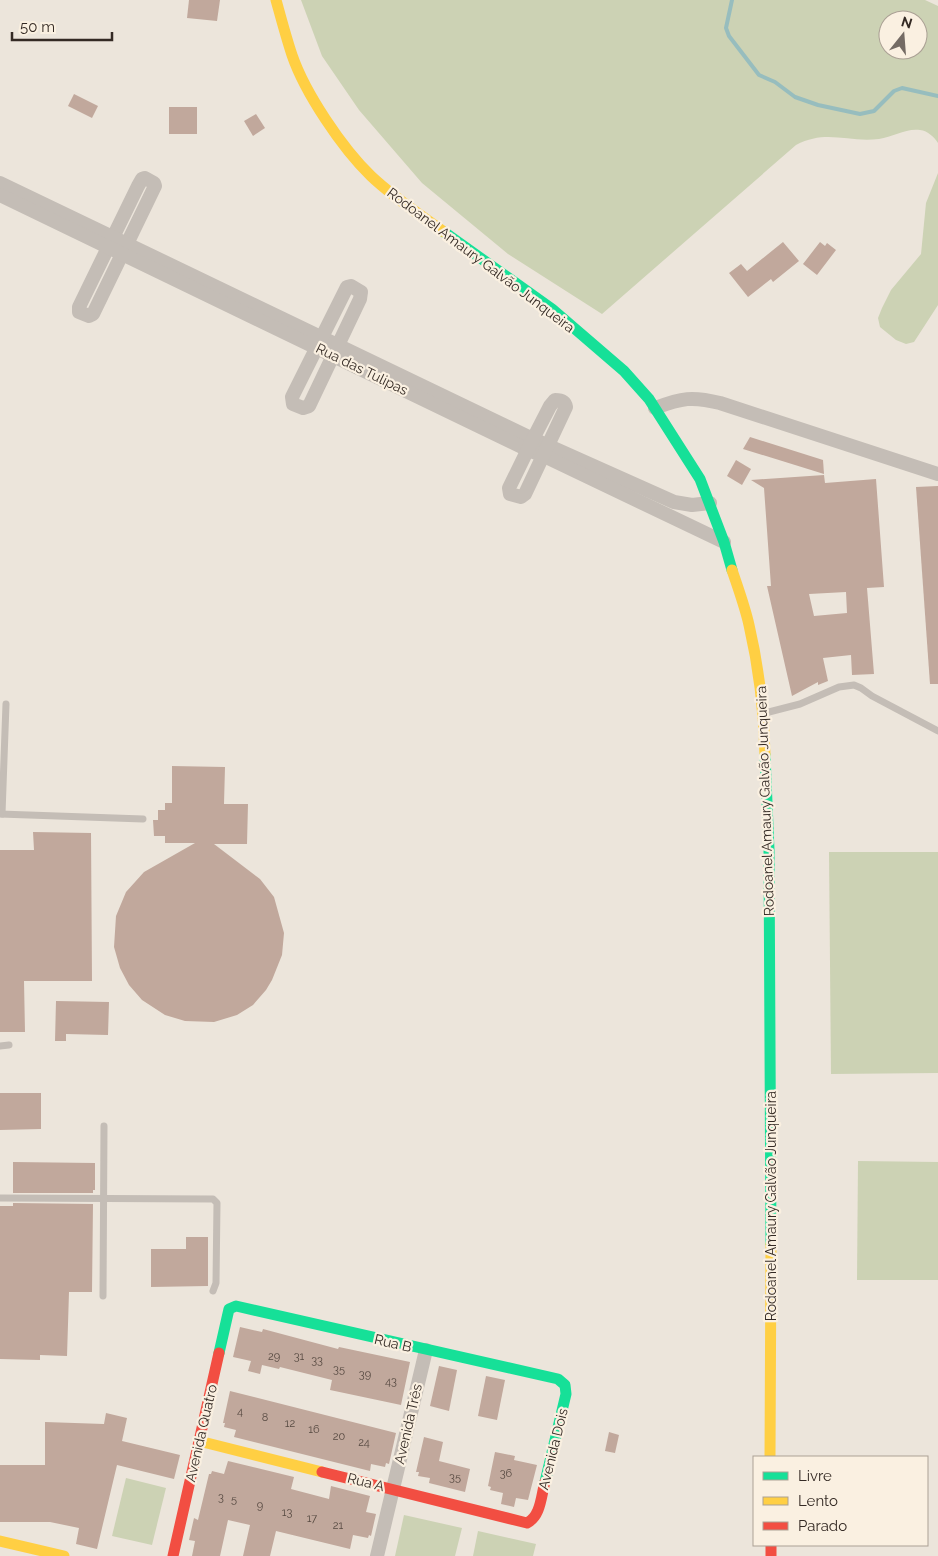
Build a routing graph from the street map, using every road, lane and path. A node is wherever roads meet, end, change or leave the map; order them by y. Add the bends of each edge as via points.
1 (276, 0) edge
2 (0, 183) edge
3 (0, 195) edge
4 (110, 242) junction
5 (124, 248) junction
6 (319, 342) junction
7 (335, 350) junction
8 (655, 408) junction
9 (530, 445) junction
10 (546, 451) junction
11 (938, 474) edge
12 (710, 503) junction
13 (724, 542) junction
14 (6, 704) dead end
15 (764, 713) junction
16 (938, 731) edge
17 (1, 814) edge
18 (143, 820) dead end
19 (0, 1046) edge
20 (9, 1046) dead end
21 (104, 1126) dead end
22 (0, 1198) edge
23 (102, 1198) junction
24 (214, 1291) dead end
25 (102, 1296) dead end
26 (229, 1309) joint
27 (426, 1350) junction
28 (558, 1379) joint
29 (199, 1441) junction
30 (770, 1456) edge
31 (393, 1489) junction
32 (533, 1520) joint
33 (0, 1541) edge
34 (64, 1556) edge
35 (173, 1556) edge
36 (377, 1556) edge

1 - 8 main road, Rodoanel Amaury Galvão Junqueira via 300,74 342,143 371,176 406,205 552,309 624,371
2 - 4 street, Rua das Tulipas
3 - 4 street, Rua das Tulipas
4 - 5 street, Rua das Tulipas
4 - 5 street via 142,179 148,180 155,186
4 - 5 street via 79,306 78,310 83,314 93,314
5 - 6 street, Rua das Tulipas
6 - 7 street, Rua das Tulipas
6 - 7 street via 347,287 356,288 362,295
6 - 7 street via 295,402 303,408 309,406
7 - 9 street, Rua das Tulipas
8 - 11 street via 691,398 720,403
8 - 12 main road, Rodoanel Amaury Galvão Junqueira via 700,479
9 - 10 street, Rua das Tulipas
9 - 10 street via 554,401 562,401 566,407
9 - 10 street via 509,488 510,494 526,494
10 - 12 street, Rua das Tulipas via 674,502
10 - 13 street, Rua das Tulipas
12 - 13 main road, Rodoanel Amaury Galvão Junqueira
13 - 15 main road, Rodoanel Amaury Galvão Junqueira via 748,625
14 - 17 lane
15 - 16 lane via 800,704 839,687 854,685
15 - 30 main road, Rodoanel Amaury Galvão Junqueira via 771,1070
17 - 18 lane
19 - 20 lane
21 - 23 lane
22 - 23 lane
23 - 24 lane via 215,1200
23 - 25 lane
26 - 27 main road, Rua B via 236,1306
26 - 29 main road, Avenida Quatro
27 - 28 main road, Rua B
27 - 31 street, Avenida Três
28 - 32 main road, Avenida Dois via 565,1385 566,1394
29 - 31 main road, Rua A
29 - 35 main road, Avenida Quatro
31 - 32 main road, Rua A via 527,1522
31 - 36 street, Avenida Três
33 - 34 main road

